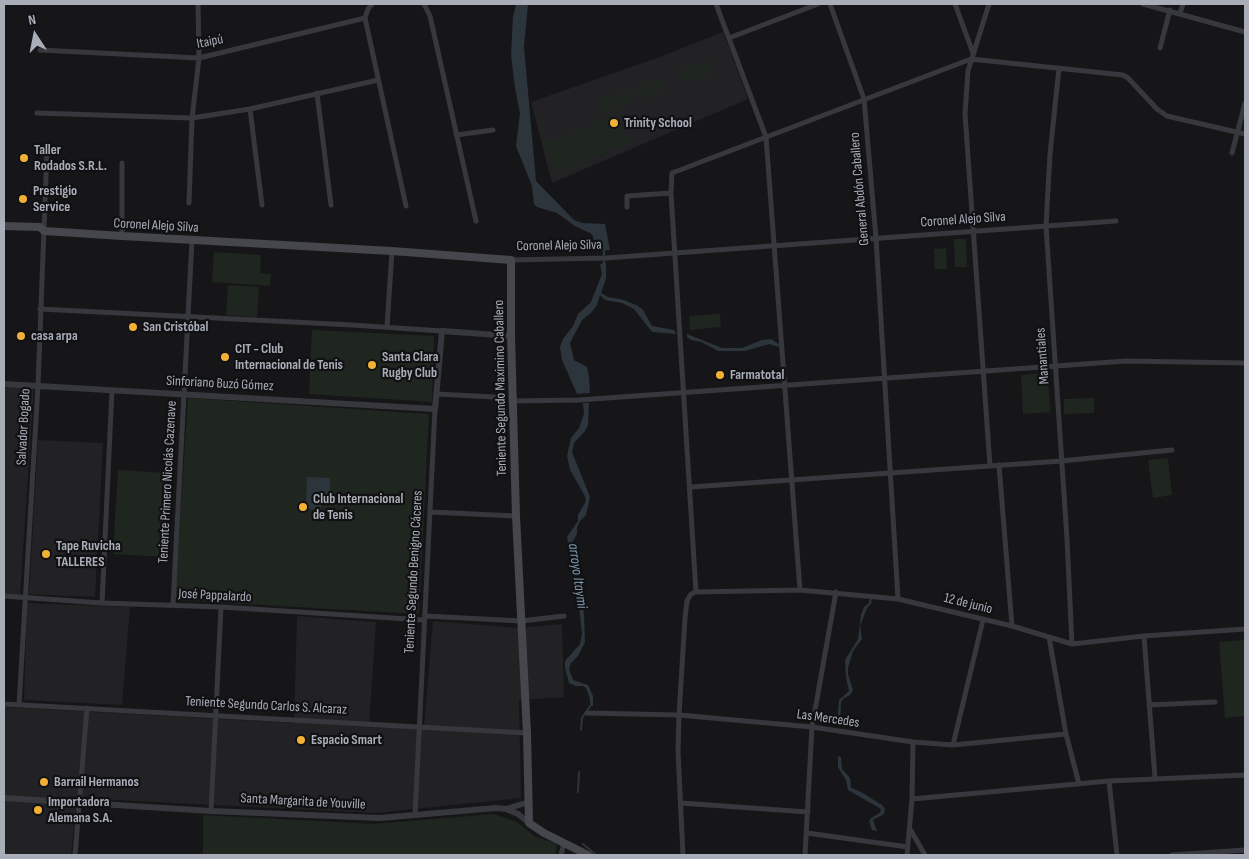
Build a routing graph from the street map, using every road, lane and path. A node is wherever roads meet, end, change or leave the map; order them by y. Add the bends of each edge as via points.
1 (198, 4) edge
2 (372, 4) edge
3 (424, 4) edge
4 (716, 4) edge
5 (818, 4) edge
6 (830, 4) edge
7 (955, 4) edge
8 (989, 4) edge
9 (1143, 4) edge
10 (1183, 4) edge
11 (1170, 10) junction
12 (1180, 13) junction
13 (365, 18) junction
14 (1245, 32) edge
15 (729, 38) junction
16 (1160, 48) dead end
17 (40, 50) dead end
18 (972, 56) junction
19 (199, 58) junction
20 (1059, 68) junction
21 (378, 80) junction
22 (317, 93) junction
23 (864, 99) junction
24 (1245, 103) edge
25 (250, 109) junction
26 (38, 113) dead end
27 (192, 118) junction
28 (493, 130) dead end
29 (1238, 132) junction
30 (1245, 134) edge
31 (456, 135) junction
32 (766, 137) junction
33 (47, 150) dead end
34 (1232, 152) dead end
35 (122, 163) dead end
36 (671, 193) junction
37 (189, 203) dead end
38 (262, 205) dead end
39 (332, 205) dead end
40 (406, 206) dead end
41 (627, 207) dead end
42 (476, 221) dead end
43 (1116, 221) dead end
44 (4, 226) edge
45 (1046, 226) junction
46 (44, 231) junction
47 (973, 231) junction
48 (122, 236) junction
49 (876, 238) junction
50 (192, 240) junction
51 (774, 246) junction
52 (392, 251) junction
53 (675, 253) junction
54 (511, 260) junction
55 (40, 309) junction
56 (188, 316) junction
57 (387, 327) junction
58 (442, 331) junction
59 (511, 336) junction
60 (1245, 364) edge
61 (1055, 366) junction
62 (983, 370) junction
63 (884, 377) junction
64 (4, 384) edge
65 (785, 384) junction
66 (38, 386) junction
67 (112, 390) junction
68 (684, 392) junction
69 (183, 394) junction
70 (436, 394) junction
71 (494, 397) dead end
72 (513, 401) junction
73 (435, 408) junction
74 (1172, 450) dead end
75 (1060, 461) junction
76 (1000, 465) junction
77 (990, 466) junction
78 (891, 473) junction
79 (793, 480) junction
80 (690, 487) junction
81 (430, 512) junction
82 (516, 516) junction
83 (800, 590) junction
84 (696, 592) junction
85 (836, 592) junction
86 (4, 596) edge
87 (25, 597) junction
88 (898, 599) junction
89 (102, 602) junction
90 (173, 605) junction
91 (221, 607) junction
92 (564, 616) dead end
93 (425, 618) junction
94 (983, 620) junction
95 (521, 621) junction
96 (1012, 626) junction
97 (1245, 629) edge
98 (1144, 636) junction
99 (1049, 637) junction
100 (1072, 644) junction
101 (1215, 702) dead end
102 (4, 704) edge
103 (19, 705) junction
104 (1149, 705) junction
105 (87, 708) junction
106 (587, 713) dead end
107 (215, 714) junction
108 (679, 715) junction
109 (420, 726) junction
110 (812, 727) junction
111 (527, 733) junction
112 (1066, 734) junction
113 (913, 742) junction
114 (953, 745) junction
115 (1245, 775) edge
116 (1155, 778) junction
117 (1109, 781) junction
118 (1079, 784) junction
119 (4, 798) edge
120 (912, 798) junction
121 (528, 802) junction
122 (681, 803) junction
123 (80, 804) junction
124 (506, 809) junction
125 (211, 811) junction
126 (808, 812) junction
127 (415, 815) junction
128 (529, 823) junction
129 (910, 828) junction
130 (807, 833) junction
131 (564, 843) junction
132 (908, 847) junction
133 (1245, 850) edge
134 (75, 855) edge
135 (561, 855) edge
136 (588, 855) edge
137 (683, 855) edge
138 (805, 855) edge
139 (907, 855) edge
140 (925, 855) edge
141 (1117, 855) edge
142 (1172, 855) edge

1 - 19 street
2 - 13 street
3 - 31 street via 430,16
4 - 15 street
5 - 15 street
6 - 23 street, General Abdón Caballero
7 - 18 street
8 - 18 street
9 - 11 street
10 - 12 street
11 - 12 street
11 - 16 street
12 - 14 street
13 - 19 street, Itaipú
13 - 21 street
15 - 32 street
17 - 19 street, Itaipú
18 - 20 street
18 - 23 street
18 - 47 street via 965,114
19 - 27 street
20 - 29 street via 1123,75 1167,116
20 - 45 street, Manantiales
21 - 22 street
21 - 40 street
22 - 25 street
22 - 39 street
23 - 32 street
23 - 49 street, General Abdón Caballero
24 - 29 street
25 - 27 street
25 - 38 street
26 - 27 street
27 - 37 street
28 - 31 street
29 - 30 street
29 - 34 street
31 - 42 street
32 - 36 street via 672,173
32 - 51 street
33 - 46 street, Salvador Bogado
35 - 48 street
36 - 41 street via 627,196
36 - 53 street
43 - 45 street, Coronel Alejo Silva
44 - 46 main road, Coronel Alejo Silva via 40,227
45 - 47 street, Coronel Alejo Silva
45 - 61 street, Manantiales
46 - 48 main road, Coronel Alejo Silva
46 - 55 street, Salvador Bogado
47 - 49 street, Coronel Alejo Silva
47 - 62 street
48 - 50 main road, Coronel Alejo Silva
49 - 51 street, Coronel Alejo Silva
49 - 63 street, General Abdón Caballero
50 - 52 main road, Coronel Alejo Silva
50 - 56 street, Teniente Primero Nicolás Cazenave
51 - 53 street, Coronel Alejo Silva
51 - 65 street
52 - 54 main road, Coronel Alejo Silva
52 - 57 street
53 - 54 street, Coronel Alejo Silva
53 - 68 street
54 - 59 main road, Teniente Segundo Maximino Caballero
55 - 56 street
55 - 66 street, Salvador Bogado
56 - 57 street
56 - 69 street, Teniente Primero Nicolás Cazenave
57 - 58 street
58 - 59 street
58 - 70 street, Teniente Segundo Benigno Cáceres
59 - 72 main road, Teniente Segundo Maximino Caballero
60 - 61 street via 1126,361
61 - 62 street
61 - 75 street, Manantiales
62 - 63 street
62 - 77 street
63 - 65 street
63 - 78 street, General Abdón Caballero
64 - 66 street, Sinforiano Buzó Gómez
65 - 68 street
65 - 79 street
66 - 67 street, Sinforiano Buzó Gómez
66 - 87 street, Salvador Bogado
67 - 69 street, Sinforiano Buzó Gómez
67 - 89 street
68 - 72 street
68 - 80 street
69 - 73 street, Sinforiano Buzó Gómez
69 - 90 street, Teniente Primero Nicolás Cazenave
70 - 71 street
70 - 73 street, Teniente Segundo Benigno Cáceres
72 - 82 main road, Teniente Segundo Maximino Caballero
73 - 81 street, Teniente Segundo Benigno Cáceres
74 - 75 street
75 - 76 street
75 - 100 street, Manantiales
76 - 77 street
76 - 96 street
77 - 78 street
78 - 79 street
78 - 88 street, General Abdón Caballero
79 - 80 street
79 - 83 street
80 - 84 street
81 - 82 street
81 - 93 street, Teniente Segundo Benigno Cáceres
82 - 95 main road, Teniente Segundo Maximino Caballero
83 - 84 street, 12 de junio
83 - 85 street, 12 de junio
84 - 108 street via 687,601 684,618
85 - 88 street, 12 de junio
85 - 110 street
86 - 87 street, José Pappalardo
87 - 89 street, José Pappalardo
87 - 103 street, Salvador Bogado
88 - 94 street, 12 de junio
89 - 90 street, José Pappalardo
90 - 91 street, José Pappalardo
91 - 93 street, José Pappalardo
91 - 107 street
92 - 95 street, José Pappalardo
93 - 95 street, José Pappalardo
93 - 109 street, Teniente Segundo Benigno Cáceres
94 - 96 street, 12 de junio
94 - 114 street
95 - 111 main road, Teniente Segundo Maximino Caballero
96 - 99 street, 12 de junio
97 - 98 street, 12 de junio
98 - 100 street, 12 de junio
98 - 104 street
99 - 100 street, 12 de junio
99 - 112 street
101 - 104 street
102 - 103 street, Teniente Segundo Carlos S. Alcaraz
103 - 105 street, Teniente Segundo Carlos S. Alcaraz
104 - 116 street
105 - 107 street, Teniente Segundo Carlos S. Alcaraz
105 - 123 street
106 - 108 street, Las Mercedes
107 - 109 street, Teniente Segundo Carlos S. Alcaraz
107 - 125 street
108 - 110 street, Las Mercedes
108 - 122 street
109 - 111 street, Teniente Segundo Carlos S. Alcaraz
109 - 127 street, Teniente Segundo Benigno Cáceres
110 - 113 street, Las Mercedes
110 - 126 street
111 - 121 main road, Teniente Segundo Maximino Caballero
112 - 114 street, Las Mercedes
112 - 118 street
113 - 114 street, Las Mercedes
113 - 120 street
115 - 116 street
116 - 117 street
117 - 118 street
117 - 141 street
118 - 120 street
119 - 123 street, Santa Margarita de Youville
120 - 129 street
121 - 124 street
121 - 128 main road, Teniente Segundo Maximino Caballero
122 - 126 street
122 - 137 street
123 - 125 street, Santa Margarita de Youville
123 - 134 street
124 - 127 street, Santa Margarita de Youville
124 - 128 street
125 - 127 street, Santa Margarita de Youville via 380,818
126 - 130 street
128 - 131 main road
129 - 132 street
129 - 140 street
130 - 132 street
130 - 138 street
131 - 135 street
131 - 136 main road
132 - 139 street
133 - 142 street

